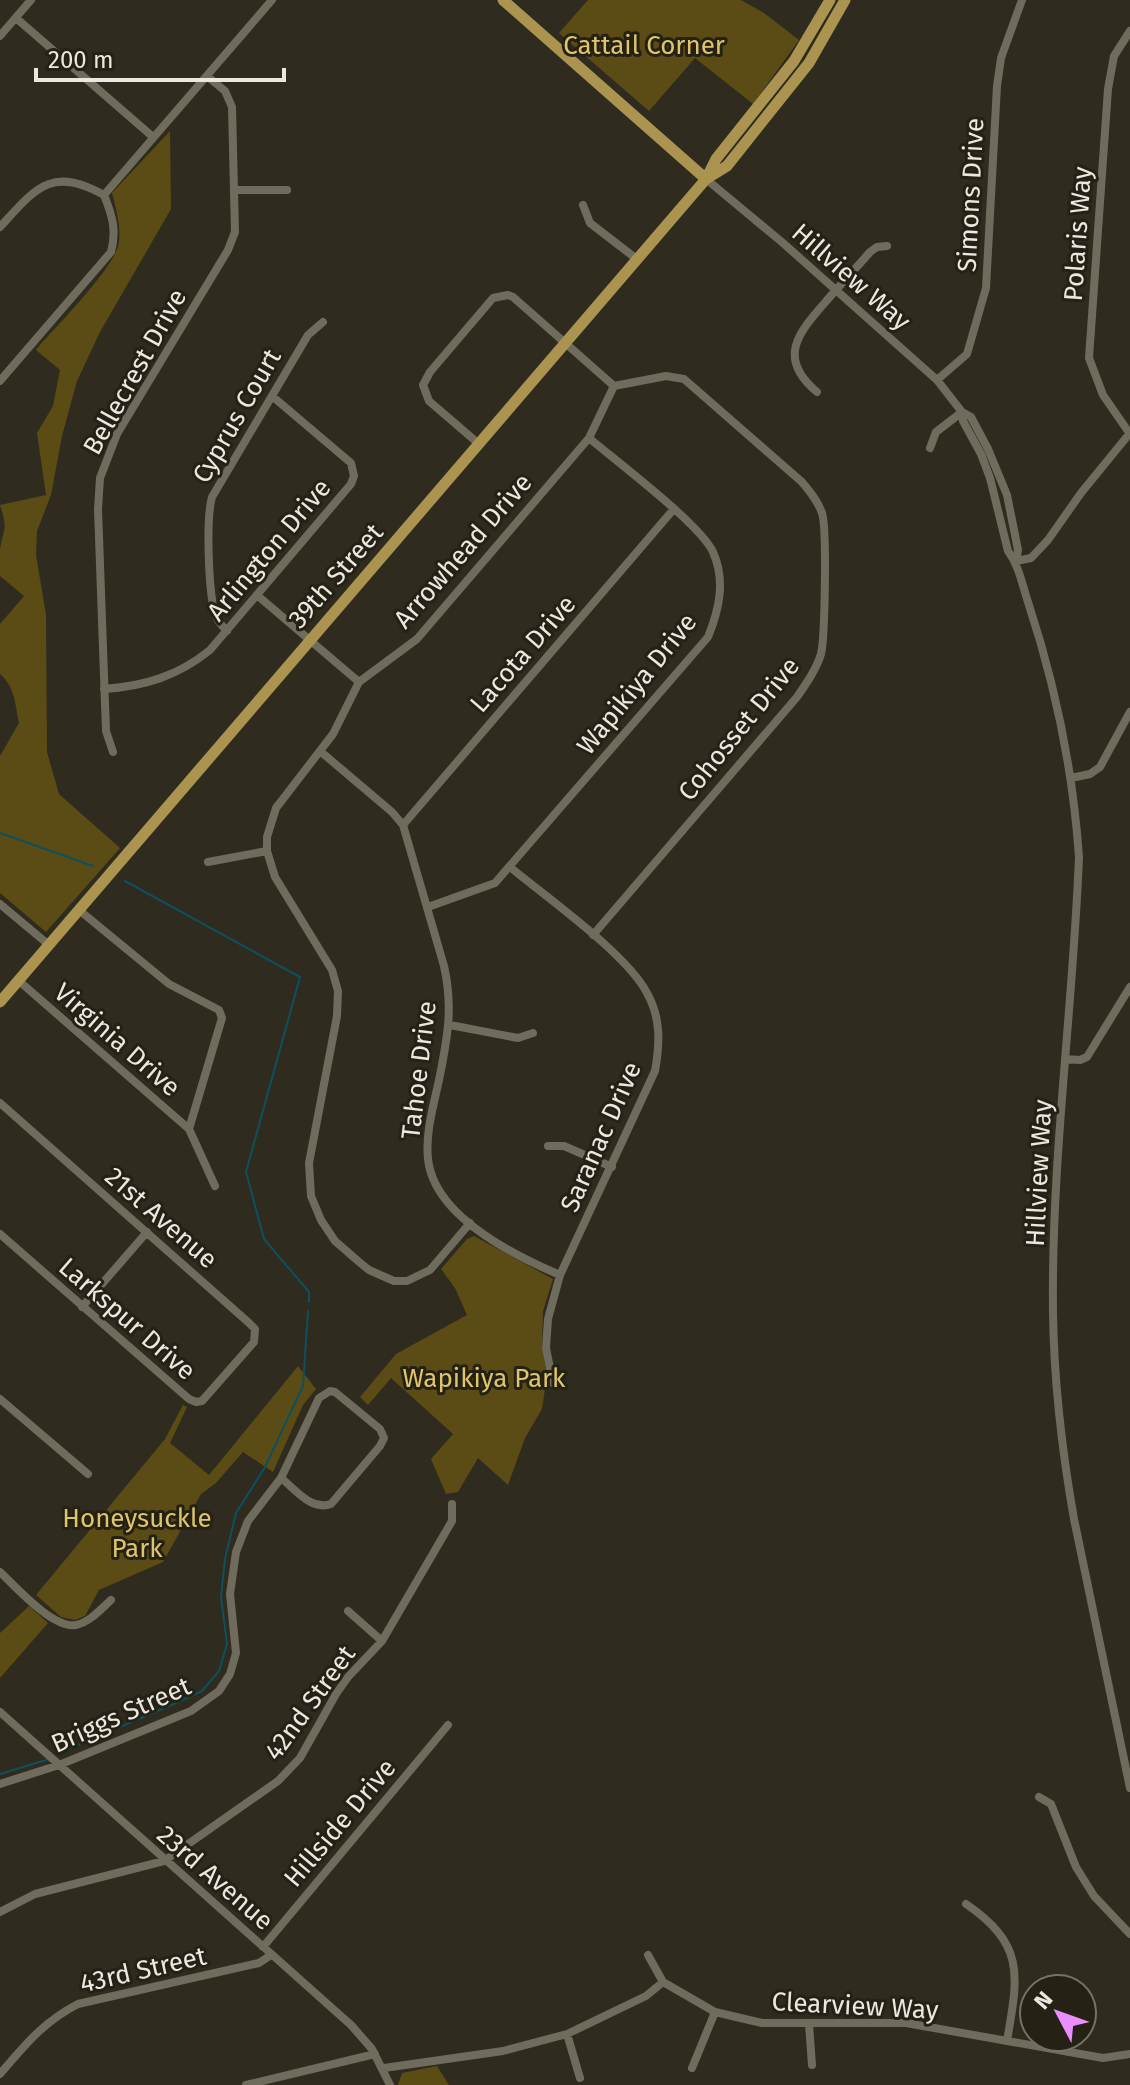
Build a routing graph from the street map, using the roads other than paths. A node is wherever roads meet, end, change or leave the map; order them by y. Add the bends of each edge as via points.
1 (31, 0) edge
2 (272, 0) edge
3 (503, 0) edge
4 (830, 0) edge
5 (842, 0) edge
6 (1022, 0) edge
7 (16, 18) junction
8 (1130, 31) edge
9 (0, 36) edge
10 (207, 76) junction
11 (153, 137) junction
12 (706, 179) junction
13 (236, 190) junction
14 (287, 190) dead end
15 (104, 195) junction
16 (583, 205) dead end
17 (0, 227) edge
18 (887, 246) dead end
19 (638, 260) junction
20 (836, 290) junction
21 (323, 322) dead end
22 (566, 344) junction
23 (937, 380) junction
24 (0, 381) edge
25 (614, 386) junction
26 (817, 392) dead end
27 (272, 396) junction
28 (962, 412) junction
29 (1130, 433) edge
30 (589, 438) junction
31 (479, 444) junction
32 (930, 448) dead end
33 (673, 510) junction
34 (1016, 561) junction
35 (258, 596) junction
36 (227, 631) junction
37 (310, 639) junction
38 (359, 682) junction
39 (104, 689) junction
40 (1130, 712) edge
41 (320, 751) junction
42 (113, 752) dead end
43 (1071, 778) junction
44 (403, 825) junction
45 (267, 851) junction
46 (208, 862) dead end
47 (510, 867) junction
48 (0, 904) edge
49 (428, 907) junction
50 (79, 910) junction
51 (593, 935) junction
52 (49, 945) junction
53 (19, 981) junction
54 (1130, 987) edge
55 (0, 1002) edge
56 (450, 1025) junction
57 (533, 1033) dead end
58 (1065, 1059) junction
59 (0, 1103) edge
60 (189, 1129) junction
61 (548, 1146) dead end
62 (612, 1167) junction
63 (215, 1186) dead end
64 (470, 1223) junction
65 (147, 1232) junction
66 (0, 1234) edge
67 (560, 1275) junction
68 (82, 1307) junction
69 (228, 1372) joint
70 (553, 1383) dead end
71 (0, 1399) edge
72 (88, 1474) dead end
73 (281, 1478) junction
74 (452, 1504) dead end
75 (0, 1572) edge
76 (111, 1600) dead end
77 (348, 1611) dead end
78 (382, 1641) junction
79 (0, 1712) edge
80 (448, 1725) dead end
81 (59, 1765) junction
82 (0, 1784) edge
83 (1130, 1788) edge
84 (1039, 1797) dead end
85 (164, 1861) junction
86 (966, 1904) dead end
87 (0, 1912) edge
88 (1130, 1934) edge
89 (263, 1947) junction
90 (271, 1955) junction
91 (648, 1955) dead end
92 (663, 1982) junction
93 (715, 2012) junction
94 (809, 2024) junction
95 (567, 2034) junction
96 (1007, 2041) junction
97 (375, 2054) junction
98 (1130, 2054) edge
99 (812, 2065) dead end
100 (384, 2068) junction
101 (692, 2068) dead end
102 (0, 2074) edge
103 (580, 2078) dead end
104 (246, 2085) edge
105 (390, 2085) edge

1 - 7 street
2 - 10 street
3 - 12 main road
4 - 12 main road via 794,61
5 - 12 main road via 809,63 727,166
6 - 23 street, Simons Drive via 997,86 986,288 967,354
7 - 9 street
7 - 11 street
8 - 29 street, Polaris Way via 1114,56 1108,89 1089,358 1103,395
10 - 11 street
10 - 13 street, Bellecrest Drive via 225,91 232,107
11 - 15 street
12 - 19 main road, 39th Street
12 - 20 street, Hillview Way
13 - 14 street
13 - 39 street, Bellecrest Drive via 233,241 117,434 100,478
15 - 17 street via 84,184 44,183
15 - 24 street via 113,218 111,252
16 - 19 street via 590,223
18 - 20 street via 870,252
19 - 22 main road, 39th Street
20 - 23 street, Hillview Way
20 - 26 street via 797,337 796,368
21 - 27 street, Cyprus Court via 308,335
22 - 25 street
22 - 31 main road, 39th Street
22 - 31 street via 513,297 493,298 423,385 429,401
23 - 28 street, Hillview Way
25 - 30 street
25 - 51 street, Cohosset Drive via 666,376 684,379 802,482 823,516 824,622 821,654 797,697
27 - 35 street, Arlington Drive via 348,460 354,476
27 - 36 street, Cyprus Court via 210,503 213,602 217,620
28 - 32 street via 936,432
28 - 34 street, Hillview Way via 977,426 1007,495
29 - 34 street via 1048,540 1031,558
30 - 33 street, Wapikiya Drive
30 - 38 street, Arrowhead Drive via 417,639
31 - 37 main road, 39th Street
33 - 44 street, Lacota Drive
33 - 47 street, Wapikiya Drive via 713,551 720,579 719,610 708,637
34 - 43 street, Hillview Way via 1045,658
35 - 36 street, Arlington Drive
35 - 37 street
36 - 39 street, Arlington Drive via 200,658 170,676
37 - 38 street
37 - 50 main road, 39th Street
38 - 41 street, Arrowhead Drive
39 - 42 street, Bellecrest Drive
40 - 43 street via 1100,767
41 - 44 street, Tahoe Drive
41 - 45 street, Arrowhead Drive via 276,808
43 - 58 street, Hillview Way via 1079,857
44 - 49 street, Tahoe Drive
45 - 46 street
45 - 64 street via 282,891 332,970 338,991 309,1163 311,1196 321,1220 358,1261 394,1281 430,1270
47 - 49 street, Wapikiya Drive via 481,890
47 - 51 street, Saranac Drive
48 - 52 street
49 - 56 street, Tahoe Drive via 449,987
50 - 52 main road, 39th Street
50 - 60 street, Virginia Drive via 169,984 219,1010 222,1018
51 - 62 street, Saranac Drive via 640,980 659,1026 655,1071
52 - 53 main road, 39th Street
53 - 55 main road, 39th Street
53 - 60 street, Virginia Drive
54 - 58 street via 1087,1057
56 - 57 street via 518,1038
56 - 64 street, Tahoe Drive via 428,1158 442,1194
58 - 83 street, Hillview Way via 1053,1288 1059,1412 1077,1538
59 - 65 street, 21st Avenue
60 - 63 street, Virginia Drive
61 - 62 street via 564,1146
62 - 67 street, Saranac Drive
64 - 67 street, Tahoe Drive via 513,1254
65 - 68 street
65 - 69 street, 21st Avenue via 255,1329 254,1342
66 - 68 street, Larkspur Drive
67 - 70 street, Saranac Drive via 546,1348
68 - 69 street, Larkspur Drive via 196,1402
71 - 72 street
73 - 73 street, Briggs Street via 323,1394 335,1392 384,1438 331,1504 314,1505
73 - 81 street, Briggs Street via 248,1521 236,1552 230,1594 236,1653 219,1691 191,1711
74 - 78 street, 42nd Street via 452,1521
75 - 76 street via 56,1621 75,1625 95,1616
77 - 78 street
78 - 85 street, 42nd Street via 336,1694 300,1758 278,1781
79 - 81 street, 23rd Avenue
80 - 89 street, Hillside Drive
81 - 82 street, Briggs Street
81 - 85 street, 23rd Avenue
84 - 88 street via 1051,1804 1076,1867 1094,1896
85 - 87 street, 42nd Street via 35,1894
85 - 89 street, 23rd Avenue
86 - 96 street via 996,1928 1012,1955 1017,1978
89 - 90 street, 23rd Avenue
90 - 97 street, 23rd Avenue via 351,2025
90 - 102 street, 43rd Street via 259,1963 78,2004 37,2031
91 - 92 street
92 - 93 street, Clearview Way
92 - 95 street via 646,1996
93 - 94 street, Clearview Way via 762,2023
93 - 101 street
94 - 96 street, Clearview Way via 906,2023
94 - 99 street
95 - 100 street via 503,2051
95 - 103 street
96 - 98 street, Clearview Way via 1103,2058
97 - 100 street, 23rd Avenue
97 - 104 street
100 - 105 street, 23rd Avenue

